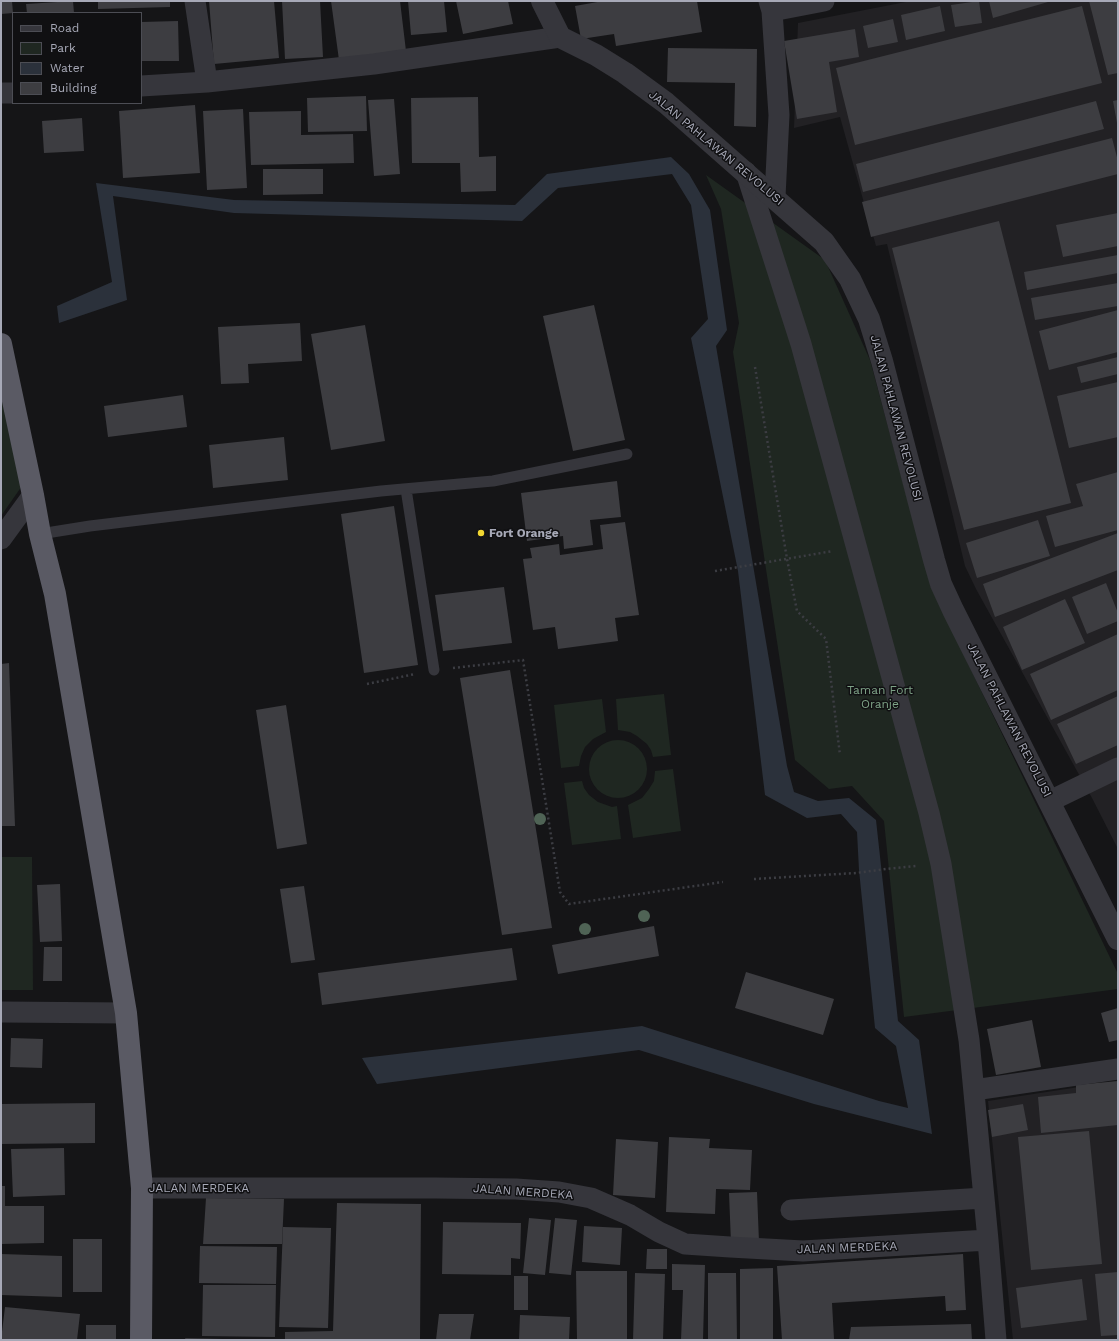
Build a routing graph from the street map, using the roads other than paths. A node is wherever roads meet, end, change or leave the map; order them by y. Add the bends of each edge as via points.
1 (195, 1) edge
2 (542, 1) edge
3 (824, 1) edge
4 (771, 6) edge
5 (560, 37) junction
6 (206, 82) junction
7 (142, 86) edge
8 (1, 93) edge
9 (12, 93) edge
10 (746, 172) junction
11 (775, 198) junction
12 (1, 344) edge
13 (627, 454) dead end
14 (406, 489) junction
15 (33, 495) junction
16 (40, 534) junction
17 (1, 539) edge
18 (434, 670) road end
19 (1118, 768) edge
20 (1050, 801) junction
21 (1118, 939) edge
22 (1, 1012) edge
23 (126, 1013) junction
24 (1118, 1069) edge
25 (974, 1090) junction
26 (142, 1188) junction
27 (984, 1198) junction
28 (791, 1210) dead end
29 (988, 1240) junction
30 (141, 1340) edge
31 (996, 1340) edge

1 - 6 street
2 - 5 street
3 - 4 street
4 - 11 street via 778,115
5 - 6 street via 374,64
5 - 10 street, JALAN PAHLAWAN REVOLUSI via 596,55 666,103
6 - 7 street
8 - 9 street
10 - 11 street, JALAN PAHLAWAN REVOLUSI
10 - 25 street via 800,344 929,814 941,864 969,1040
11 - 20 street, JALAN PAHLAWAN REVOLUSI via 824,242 850,279 869,319 942,584
12 - 15 highway
13 - 14 lane via 493,481
14 - 16 lane
14 - 18 lane
15 - 16 highway
15 - 17 street
16 - 23 highway via 55,594
19 - 20 street
20 - 21 street, JALAN PAHLAWAN REVOLUSI
22 - 23 street
23 - 26 highway
24 - 25 street
25 - 27 street
26 - 29 street, JALAN MERDEKA via 436,1188 559,1192 591,1198 685,1244 730,1247 803,1251
26 - 30 highway
27 - 28 street
27 - 29 street
29 - 31 street

